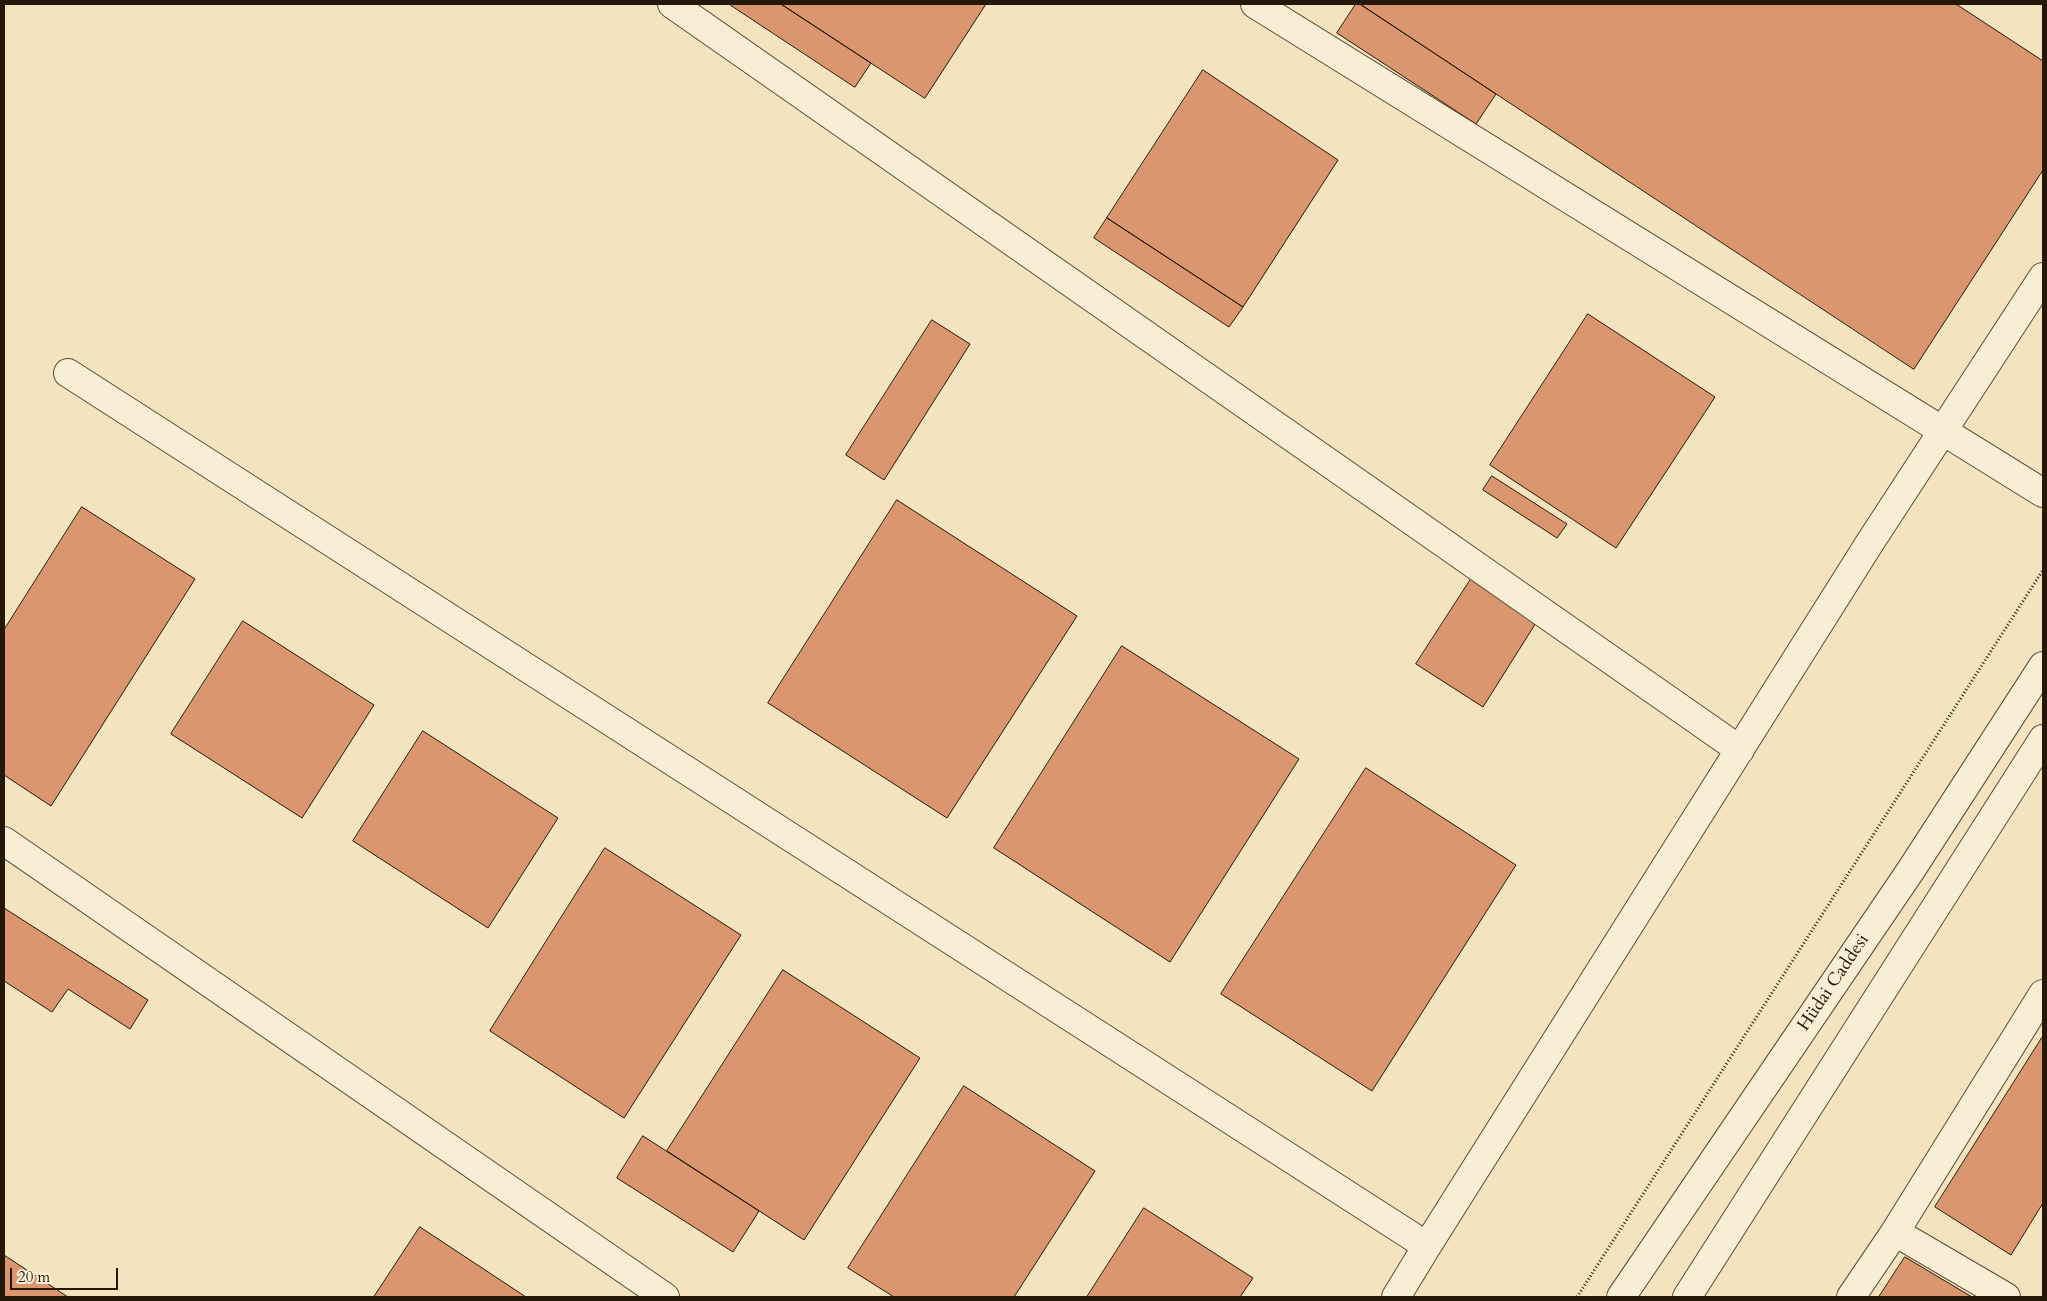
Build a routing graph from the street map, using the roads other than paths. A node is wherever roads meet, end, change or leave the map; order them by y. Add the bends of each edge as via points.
1 (672, 4) edge
2 (1255, 4) edge
3 (2043, 278) edge
4 (68, 373) dead end
5 (1943, 431) junction
6 (2043, 493) edge
7 (2043, 666) edge
8 (2043, 739) edge
9 (1740, 750) junction
10 (4, 841) edge
11 (2043, 994) edge
12 (1895, 1232) junction
13 (1427, 1246) junction
14 (665, 1297) edge
15 (1396, 1297) edge
16 (1622, 1297) edge
17 (1687, 1297) edge
18 (1851, 1297) edge
19 (2006, 1297) edge

1 - 9 street
2 - 5 street
3 - 5 street
4 - 13 street
5 - 6 street
5 - 9 street
7 - 16 street, Hüdai Caddesi via 1911,870
8 - 17 street
9 - 13 street
10 - 14 street
11 - 12 street
12 - 18 street
12 - 19 street
13 - 15 street

